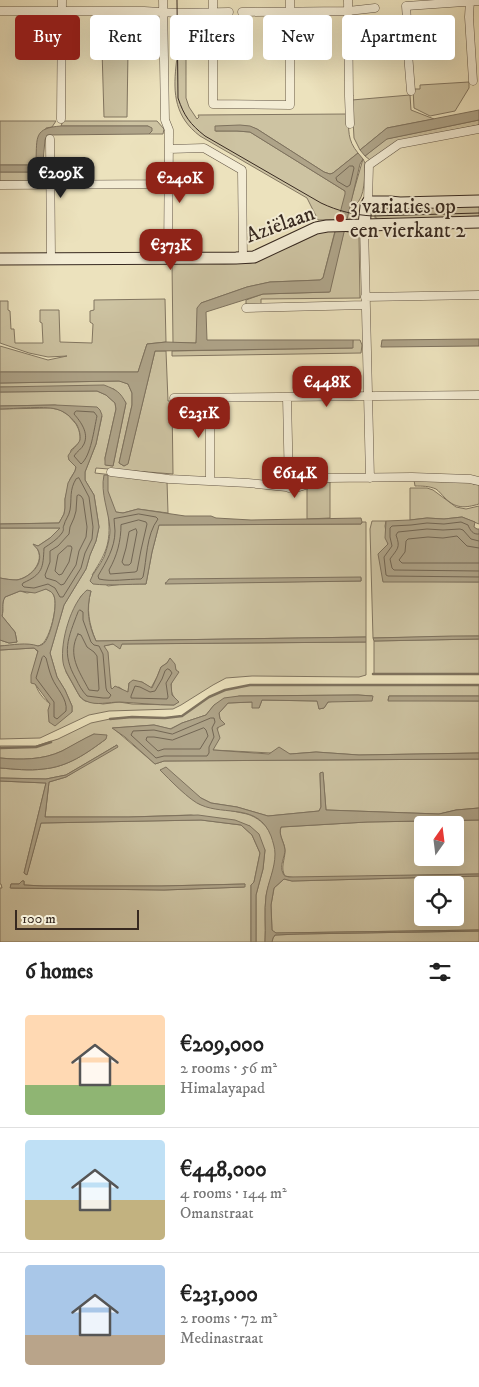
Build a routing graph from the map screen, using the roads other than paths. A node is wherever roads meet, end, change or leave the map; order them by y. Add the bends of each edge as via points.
1 (62, 0) edge
2 (164, 0) edge
3 (213, 0) edge
4 (290, 0) edge
5 (348, 0) edge
6 (470, 1) edge
7 (479, 2) edge
8 (375, 8) dead end
9 (348, 10) junction
10 (0, 11) edge
11 (62, 11) junction
12 (291, 11) junction
13 (164, 12) junction
14 (229, 12) dead end
15 (242, 12) dead end
16 (213, 13) junction
17 (473, 81) dead end
18 (411, 91) dead end
19 (61, 119) dead end
20 (350, 124) dead end
21 (479, 129) edge
22 (50, 139) dead end
23 (169, 148) junction
24 (168, 184) junction
25 (50, 185) junction
26 (0, 186) edge
27 (479, 201) edge
28 (368, 202) junction
29 (479, 222) edge
30 (364, 224) junction
31 (168, 258) junction
32 (243, 258) junction
33 (0, 259) edge
34 (51, 259) junction
35 (479, 295) edge
36 (365, 301) junction
37 (246, 308) dead end
38 (369, 396) junction
39 (479, 396) edge
40 (287, 397) junction
41 (174, 398) dead end
42 (210, 398) junction
43 (110, 472) dead end
44 (370, 478) junction
45 (210, 480) junction
46 (479, 481) edge
47 (289, 488) junction

1 - 11 street
2 - 13 street
3 - 16 street
4 - 12 street
5 - 9 street
6 - 7 street
6 - 17 street
6 - 18 street via 406,6
8 - 9 street
9 - 12 street
9 - 20 street
10 - 11 street
11 - 13 street
11 - 19 street
12 - 15 street
12 - 16 street via 290,105 213,104
13 - 16 street
13 - 23 street via 165,120 169,130
14 - 16 street
21 - 28 street via 398,144 369,165
22 - 25 street
23 - 24 street
23 - 32 street via 204,148 242,170
24 - 25 street
24 - 31 street
25 - 26 street
25 - 34 street
27 - 28 street
28 - 30 street
29 - 30 street, Aziëlaan
30 - 32 street, Aziëlaan via 316,228 254,257
30 - 36 street
31 - 32 street, Aziëlaan
31 - 34 street, Aziëlaan
33 - 34 street, Aziëlaan
35 - 36 street
36 - 37 street
36 - 38 street
38 - 39 street
38 - 40 street
38 - 44 street
40 - 42 street
40 - 47 street
41 - 42 street
42 - 45 street
43 - 45 street
44 - 46 street
44 - 47 street via 328,478
45 - 47 street

